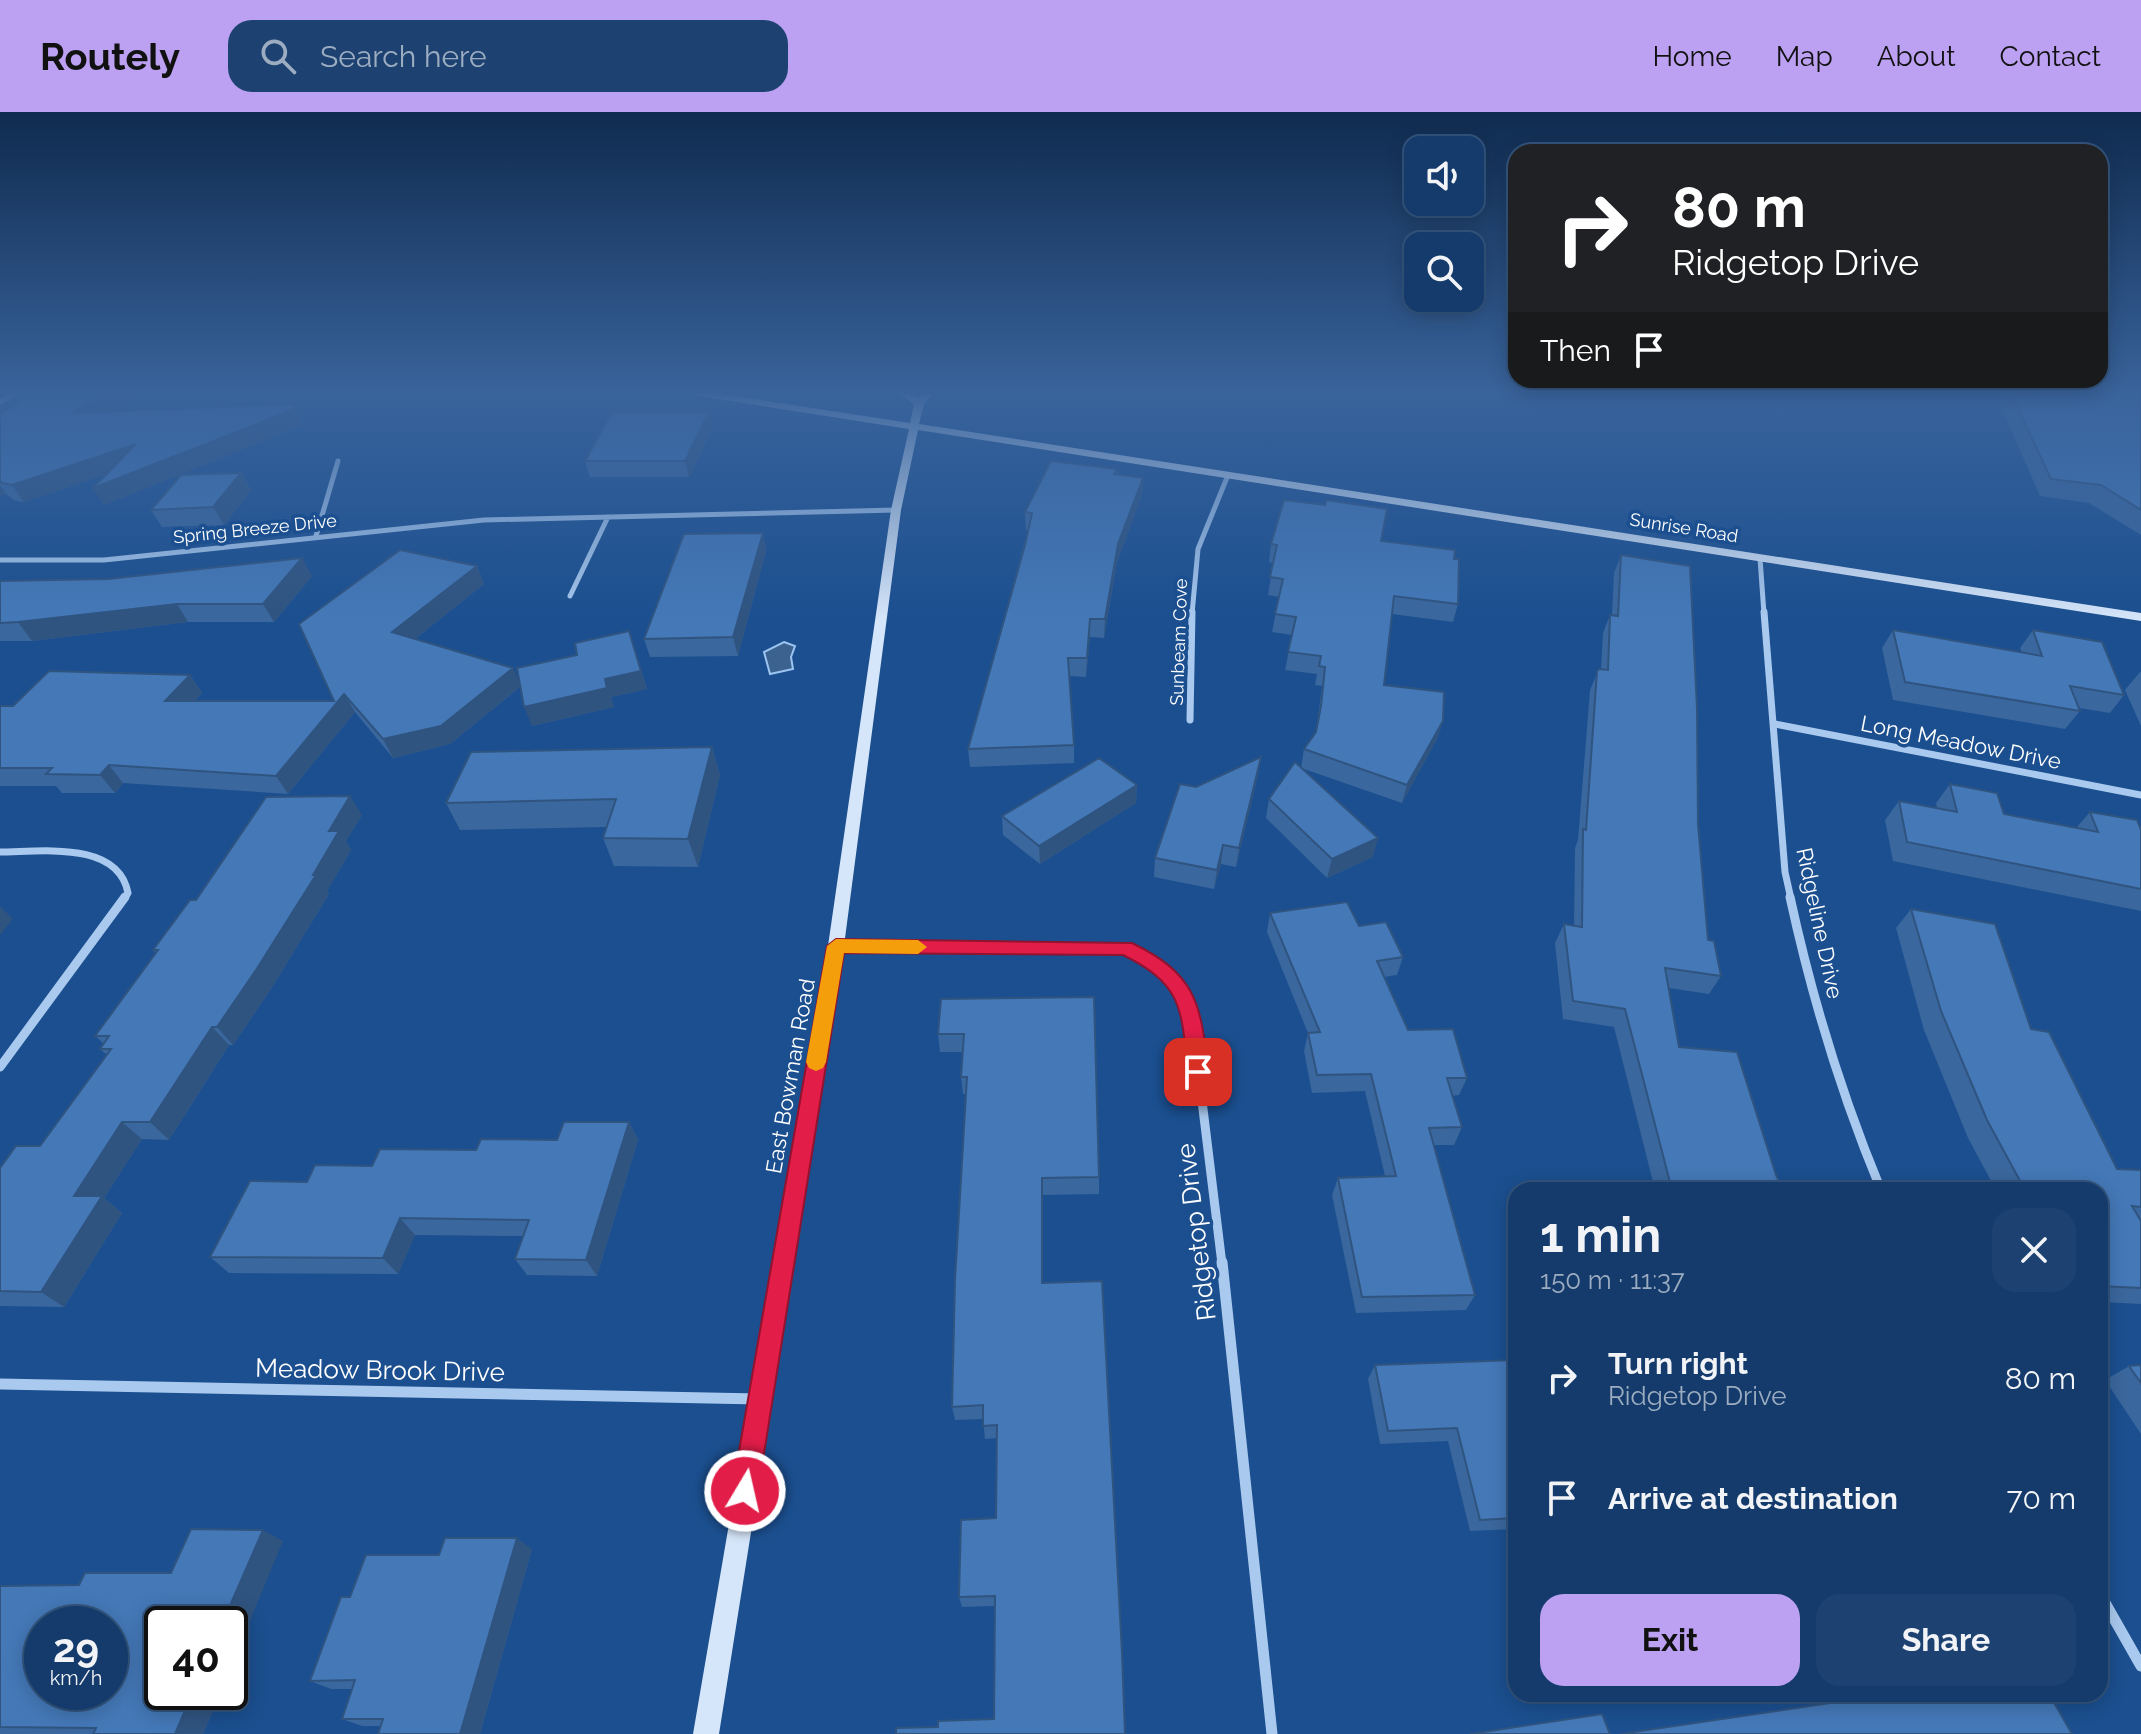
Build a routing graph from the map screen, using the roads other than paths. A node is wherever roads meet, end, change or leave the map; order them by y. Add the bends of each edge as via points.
1 (336, 469) edge
2 (906, 469) edge
3 (1188, 469) edge
4 (1228, 475) junction
5 (896, 510) junction
6 (608, 517) junction
7 (316, 536) junction
8 (1760, 558) junction
9 (0, 560) edge
10 (570, 596) dead end
11 (2141, 617) edge
12 (1190, 720) dead end
13 (1775, 724) junction
14 (2141, 795) edge
15 (0, 852) edge
16 (836, 946) junction
17 (0, 1067) edge
18 (1878, 1182) edge
19 (0, 1384) edge
20 (760, 1399) junction
21 (2108, 1608) edge
22 (2141, 1666) edge
23 (706, 1734) edge
24 (1272, 1734) edge

1 - 7 street
2 - 5 main road, East Bowman Road
3 - 4 main road, Sunrise Road
4 - 8 main road, Sunrise Road
4 - 12 street, Sunbeam Cove via 1198,549
5 - 6 street, Spring Breeze Drive
5 - 16 main road, East Bowman Road
6 - 7 street, Spring Breeze Drive via 484,520
6 - 10 street
7 - 9 street, Spring Breeze Drive via 104,560
8 - 11 main road, Sunrise Road
8 - 13 street, Ridgeline Drive
13 - 14 street, Long Meadow Drive
13 - 18 street, Ridgeline Drive via 1785,872 1808,980 1848,1110
15 - 17 street via 106,860 123,874 128,893
16 - 20 main road, East Bowman Road
16 - 24 street, Ridgetop Drive via 1125,948 1155,962 1177,984 1193,1026 1240,1411
19 - 20 street, Meadow Brook Drive
20 - 23 main road, East Bowman Road
21 - 22 street

